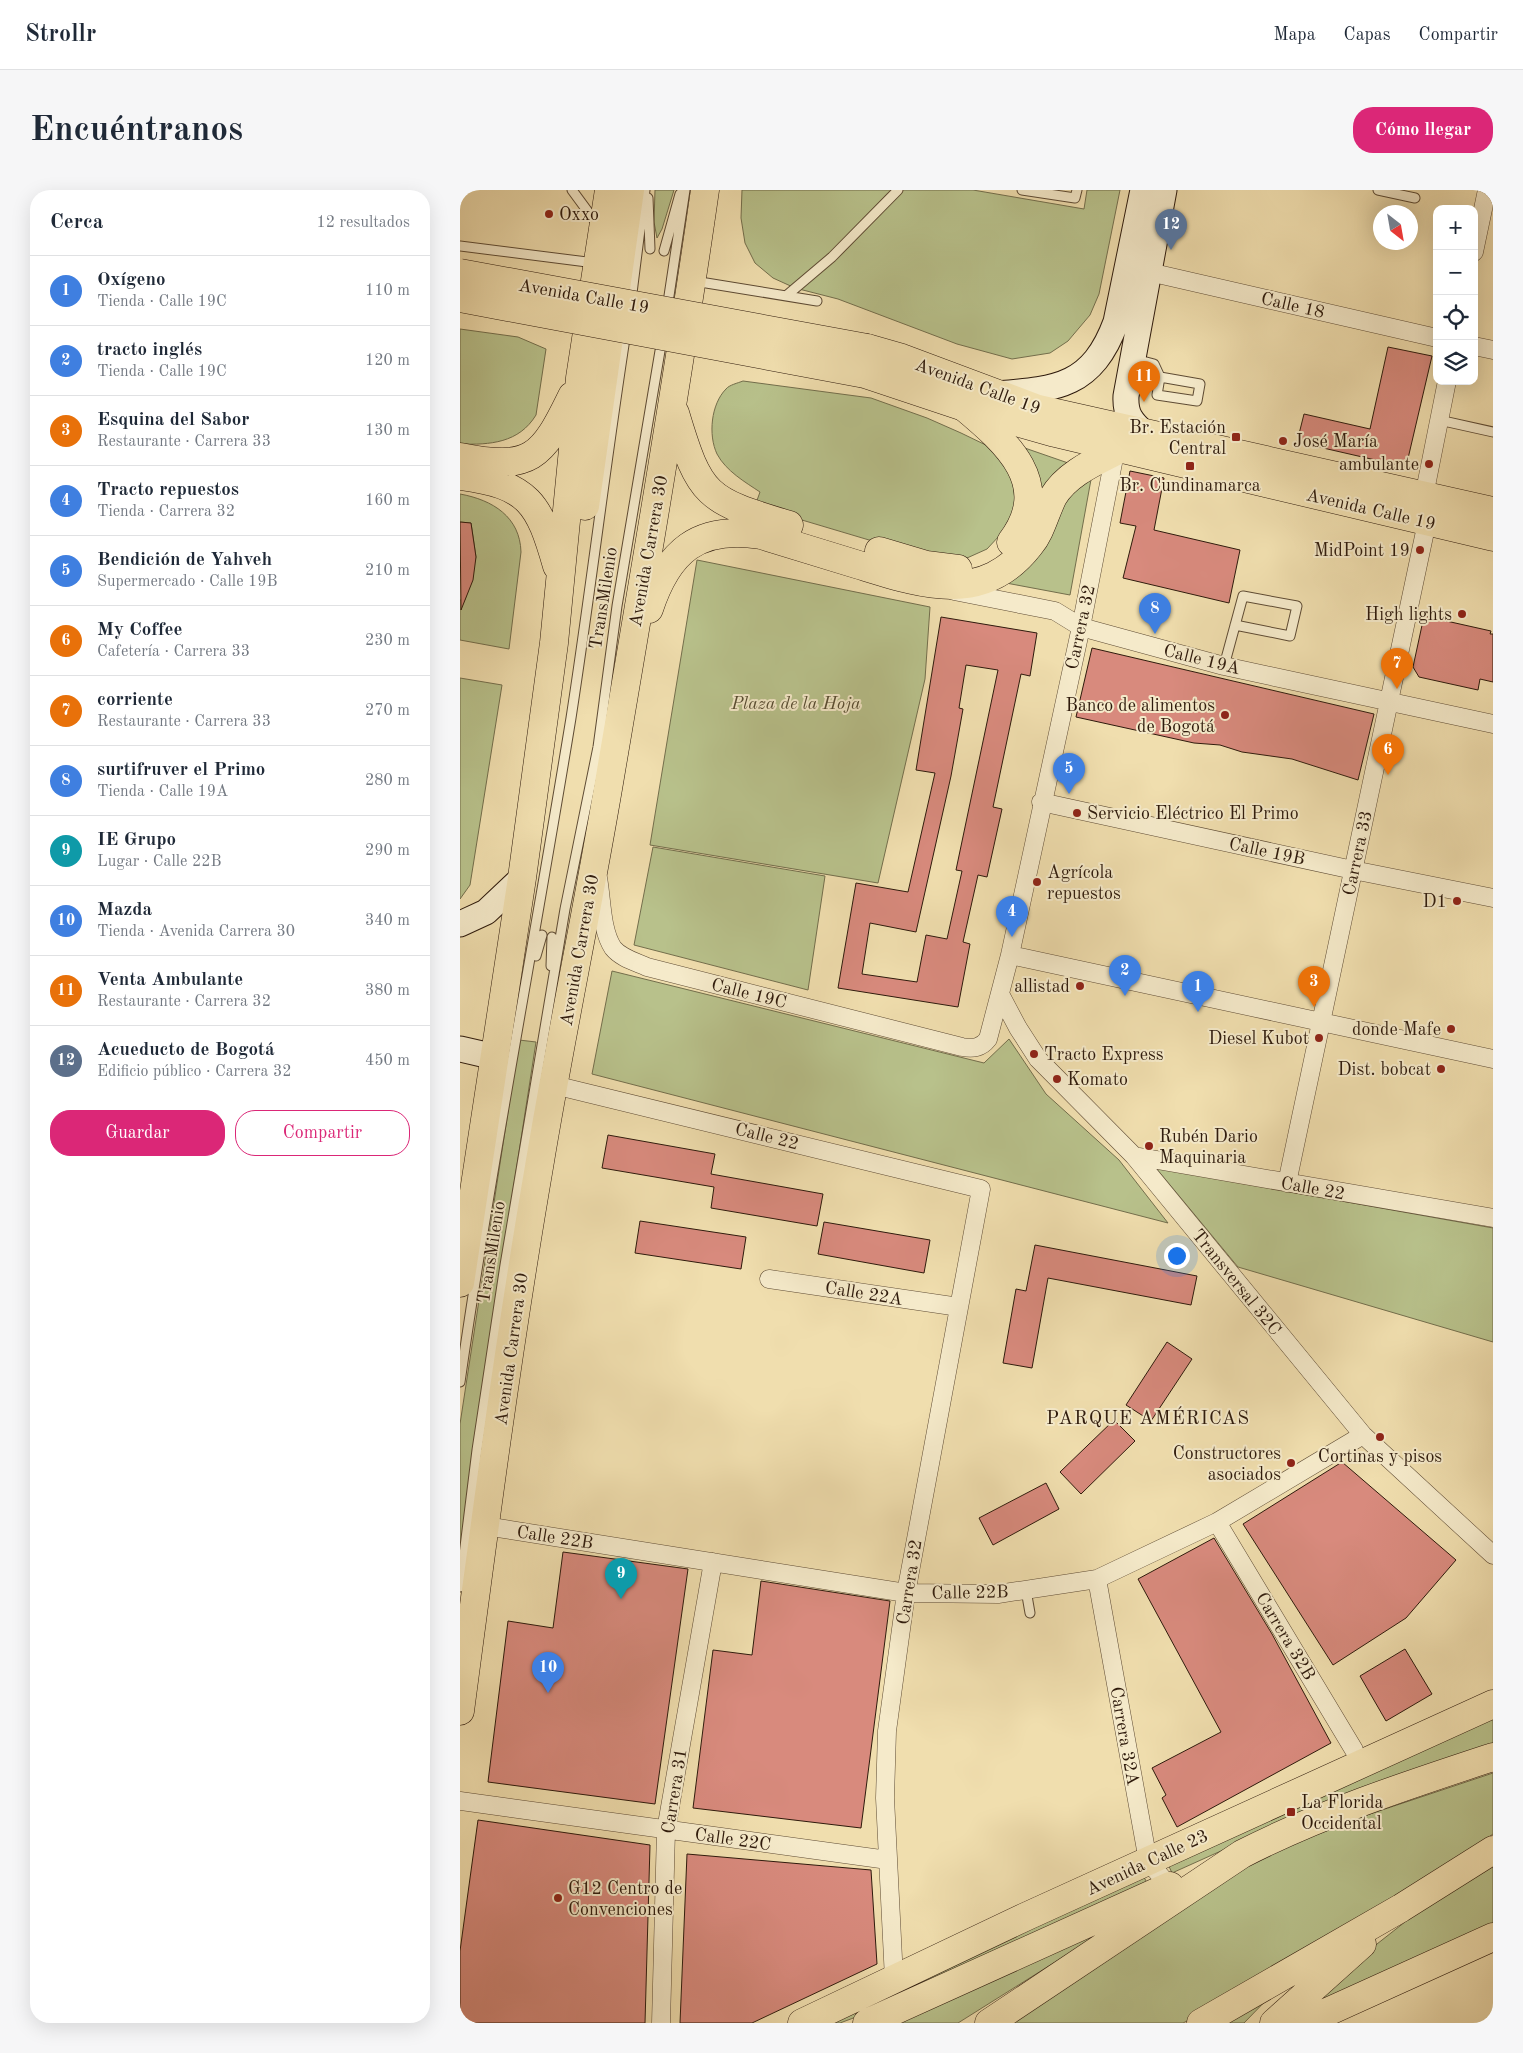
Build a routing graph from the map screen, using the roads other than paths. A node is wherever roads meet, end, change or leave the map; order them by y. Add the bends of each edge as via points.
1 (572, 190) edge
2 (609, 190) edge
3 (630, 190) edge
4 (646, 190) edge
5 (681, 190) edge
6 (685, 190) edge
7 (705, 190) edge
8 (898, 190) edge
9 (1022, 190) edge
10 (1076, 190) edge
11 (1143, 190) edge
12 (1164, 190) edge
13 (1378, 190) edge
14 (1487, 190) edge
15 (1415, 198) dead end
16 (602, 232) junction
17 (460, 246) edge
18 (650, 249) dead end
19 (1474, 250) edge
20 (664, 251) dead end
21 (597, 264) junction
22 (1149, 272) junction
23 (460, 273) edge
24 (692, 281) junction
25 (786, 296) junction
26 (460, 298) edge
27 (817, 301) dead end
28 (1433, 337) edge
29 (1478, 347) edge
30 (1493, 350) edge
31 (1132, 359) junction
32 (866, 361) junction
33 (1160, 377) junction
34 (580, 378) junction
35 (1446, 385) edge
36 (996, 394) junction
37 (964, 407) junction
38 (673, 408) junction
39 (1438, 420) junction
40 (1493, 432) edge
41 (1145, 434) junction
42 (1117, 456) junction
43 (460, 457) edge
44 (460, 476) edge
45 (1426, 509) junction
46 (1493, 511) edge
47 (1493, 537) edge
48 (560, 578) junction
49 (917, 583) junction
50 (1235, 625) junction
51 (1081, 628) junction
52 (554, 643) junction
53 (1224, 666) junction
54 (626, 677) junction
55 (1389, 702) junction
56 (1493, 724) edge
57 (1041, 802) junction
58 (596, 859) junction
59 (1353, 870) junction
60 (522, 878) junction
61 (1493, 898) edge
62 (460, 924) edge
63 (542, 935) dead end
64 (552, 937) dead end
65 (1010, 955) junction
66 (1000, 994) junction
67 (522, 1004) junction
68 (548, 1011) junction
69 (1322, 1024) junction
70 (976, 1048) joint
71 (460, 1049) edge
72 (495, 1057) junction
73 (1493, 1059) edge
74 (554, 1085) junction
75 (1134, 1156) junction
76 (1287, 1183) junction
77 (981, 1189) joint
78 (1493, 1218) edge
79 (769, 1279) dead end
80 (460, 1283) edge
81 (958, 1308) junction
82 (460, 1382) edge
83 (1364, 1435) junction
84 (1217, 1522) junction
85 (485, 1526) junction
86 (1493, 1555) edge
87 (713, 1562) junction
88 (1097, 1579) junction
89 (460, 1587) edge
90 (1026, 1590) junction
91 (906, 1593) junction
92 (1030, 1613) dead end
93 (1493, 1704) edge
94 (460, 1710) edge
95 (1354, 1750) dead end
96 (1493, 1757) edge
97 (460, 1801) edge
98 (666, 1830) junction
99 (1493, 1850) edge
100 (1242, 1854) junction
101 (888, 1860) junction
102 (1148, 1861) junction
103 (1169, 1886) junction
104 (1401, 1908) junction
105 (1493, 1937) edge
106 (894, 1979) junction
107 (660, 2023) edge
108 (802, 2023) edge
109 (867, 2023) edge
110 (989, 2023) edge
111 (1201, 2023) edge
112 (1274, 2023) edge
113 (1304, 2023) edge

1 - 16 lane
2 - 16 main road
3 - 52 main road via 580,540
4 - 18 lane, TransMilenio
4 - 67 lane, TransMilenio via 582,648
5 - 20 lane
6 - 68 lane, TransMilenio via 617,606 598,747
7 - 24 main road, Avenida Carrera 30
8 - 25 lane via 832,256
9 - 10 lane via 1075,198
11 - 36 street via 1116,322 1100,355 1083,373 1066,383 1039,390
12 - 22 street
13 - 15 lane
14 - 19 street
16 - 21 main road
17 - 21 lane
21 - 34 main road
22 - 28 street, Calle 18
22 - 31 street
23 - 32 main road, Avenida Calle 19, bridge
24 - 25 lane
24 - 38 main road, Avenida Carrera 30
25 - 27 lane
26 - 32 main road, Avenida Calle 19, bridge
29 - 30 street
31 - 33 lane via 1154,364
31 - 41 street via 1126,407 1133,423
32 - 36 main road, Avenida Calle 19 via 902,358
32 - 37 main road, Avenida Calle 19
33 - 33 lane via 1157,395 1197,401 1200,384
34 - 43 main road via 556,429 534,453 505,463
34 - 48 main road
35 - 39 street, Carrera 33
36 - 41 main road, Avenida Calle 19 via 1038,409
37 - 38 main road via 1016,456 1024,472 1027,497 1026,514 1020,530 1008,545 980,564 960,569 926,565 740,510 721,501 697,477
37 - 42 main road, Avenida Calle 19
38 - 54 main road, Avenida Carrera 30
39 - 40 lane
39 - 45 street, Carrera 33
41 - 45 main road, Avenida Calle 19
42 - 45 main road, Avenida Calle 19
42 - 49 main road via 1090,465 1063,485 1054,496 1033,542 1021,557 995,576 967,585
42 - 51 street, Carrera 32
44 - 48 main road via 506,485 527,501 546,530
45 - 46 main road, Avenida Calle 19
45 - 47 main road, Avenida Calle 19
45 - 55 street, Carrera 33
48 - 52 main road
49 - 51 street, Calle 19A via 1044,608 1062,614
49 - 54 main road via 761,535 742,532 707,536 684,548 666,570 656,588
50 - 50 lane via 1290,636 1297,606 1243,596
50 - 53 lane
51 - 53 street, Calle 19A
51 - 57 street, Carrera 32
52 - 60 main road
53 - 55 street, Calle 19A
54 - 58 main road, Avenida Carrera 30
55 - 56 street, Calle 19A
55 - 59 street, Carrera 33
57 - 59 street, Calle 19B
57 - 65 street, Carrera 32
58 - 70 street, Calle 19C via 607,933 614,948 627,958 657,969
58 - 74 main road, Avenida Carrera 30
59 - 61 street, Calle 19B
59 - 69 street, Carrera 33
60 - 62 street via 486,912
60 - 72 main road
63 - 67 lane, TransMilenio
64 - 68 lane, TransMilenio
65 - 66 street, Carrera 32
65 - 69 street
66 - 70 street, Carrera 32 via 988,1039
66 - 75 street, Transversal 32C via 1038,1059
67 - 82 lane, TransMilenio via 486,1205
68 - 89 lane, TransMilenio via 502,1284
69 - 73 street
69 - 76 street, Carrera 33
71 - 72 street
72 - 80 main road
74 - 77 street, Calle 22
74 - 85 main road, Avenida Carrera 30 via 518,1291
75 - 76 street, Calle 22
75 - 83 street, Transversal 32C
76 - 78 street, Calle 22
77 - 81 street, Carrera 32
79 - 81 street, Calle 22A
81 - 91 street, Carrera 32
83 - 84 street, Calle 22B
83 - 86 street, Transversal 32C
84 - 88 street, Calle 22B
84 - 95 street, Carrera 32B
85 - 87 street, Calle 22B
85 - 94 main road, Avenida Carrera 30
87 - 91 street, Calle 22B
87 - 98 street, Carrera 31
88 - 90 street, Calle 22B
88 - 102 street, Carrera 32A
90 - 91 street, Calle 22B via 998,1594
90 - 92 lane
91 - 101 street, Carrera 32 via 887,1731 885,1798
93 - 102 main road, Avenida Calle 23
96 - 100 main road, Avenida Calle 23 via 1381,1794 1283,1833
97 - 98 street, Calle 22C
98 - 101 street, Calle 22C
98 - 107 street, Carrera 31
99 - 104 main road
100 - 103 main road
100 - 110 main road, Avenida Calle 23
101 - 106 street, Carrera 32
102 - 103 street, Carrera 32A
102 - 106 main road, Avenida Calle 23
103 - 109 main road
104 - 111 main road
104 - 112 main road
105 - 113 main road
106 - 108 main road, Avenida Calle 23

